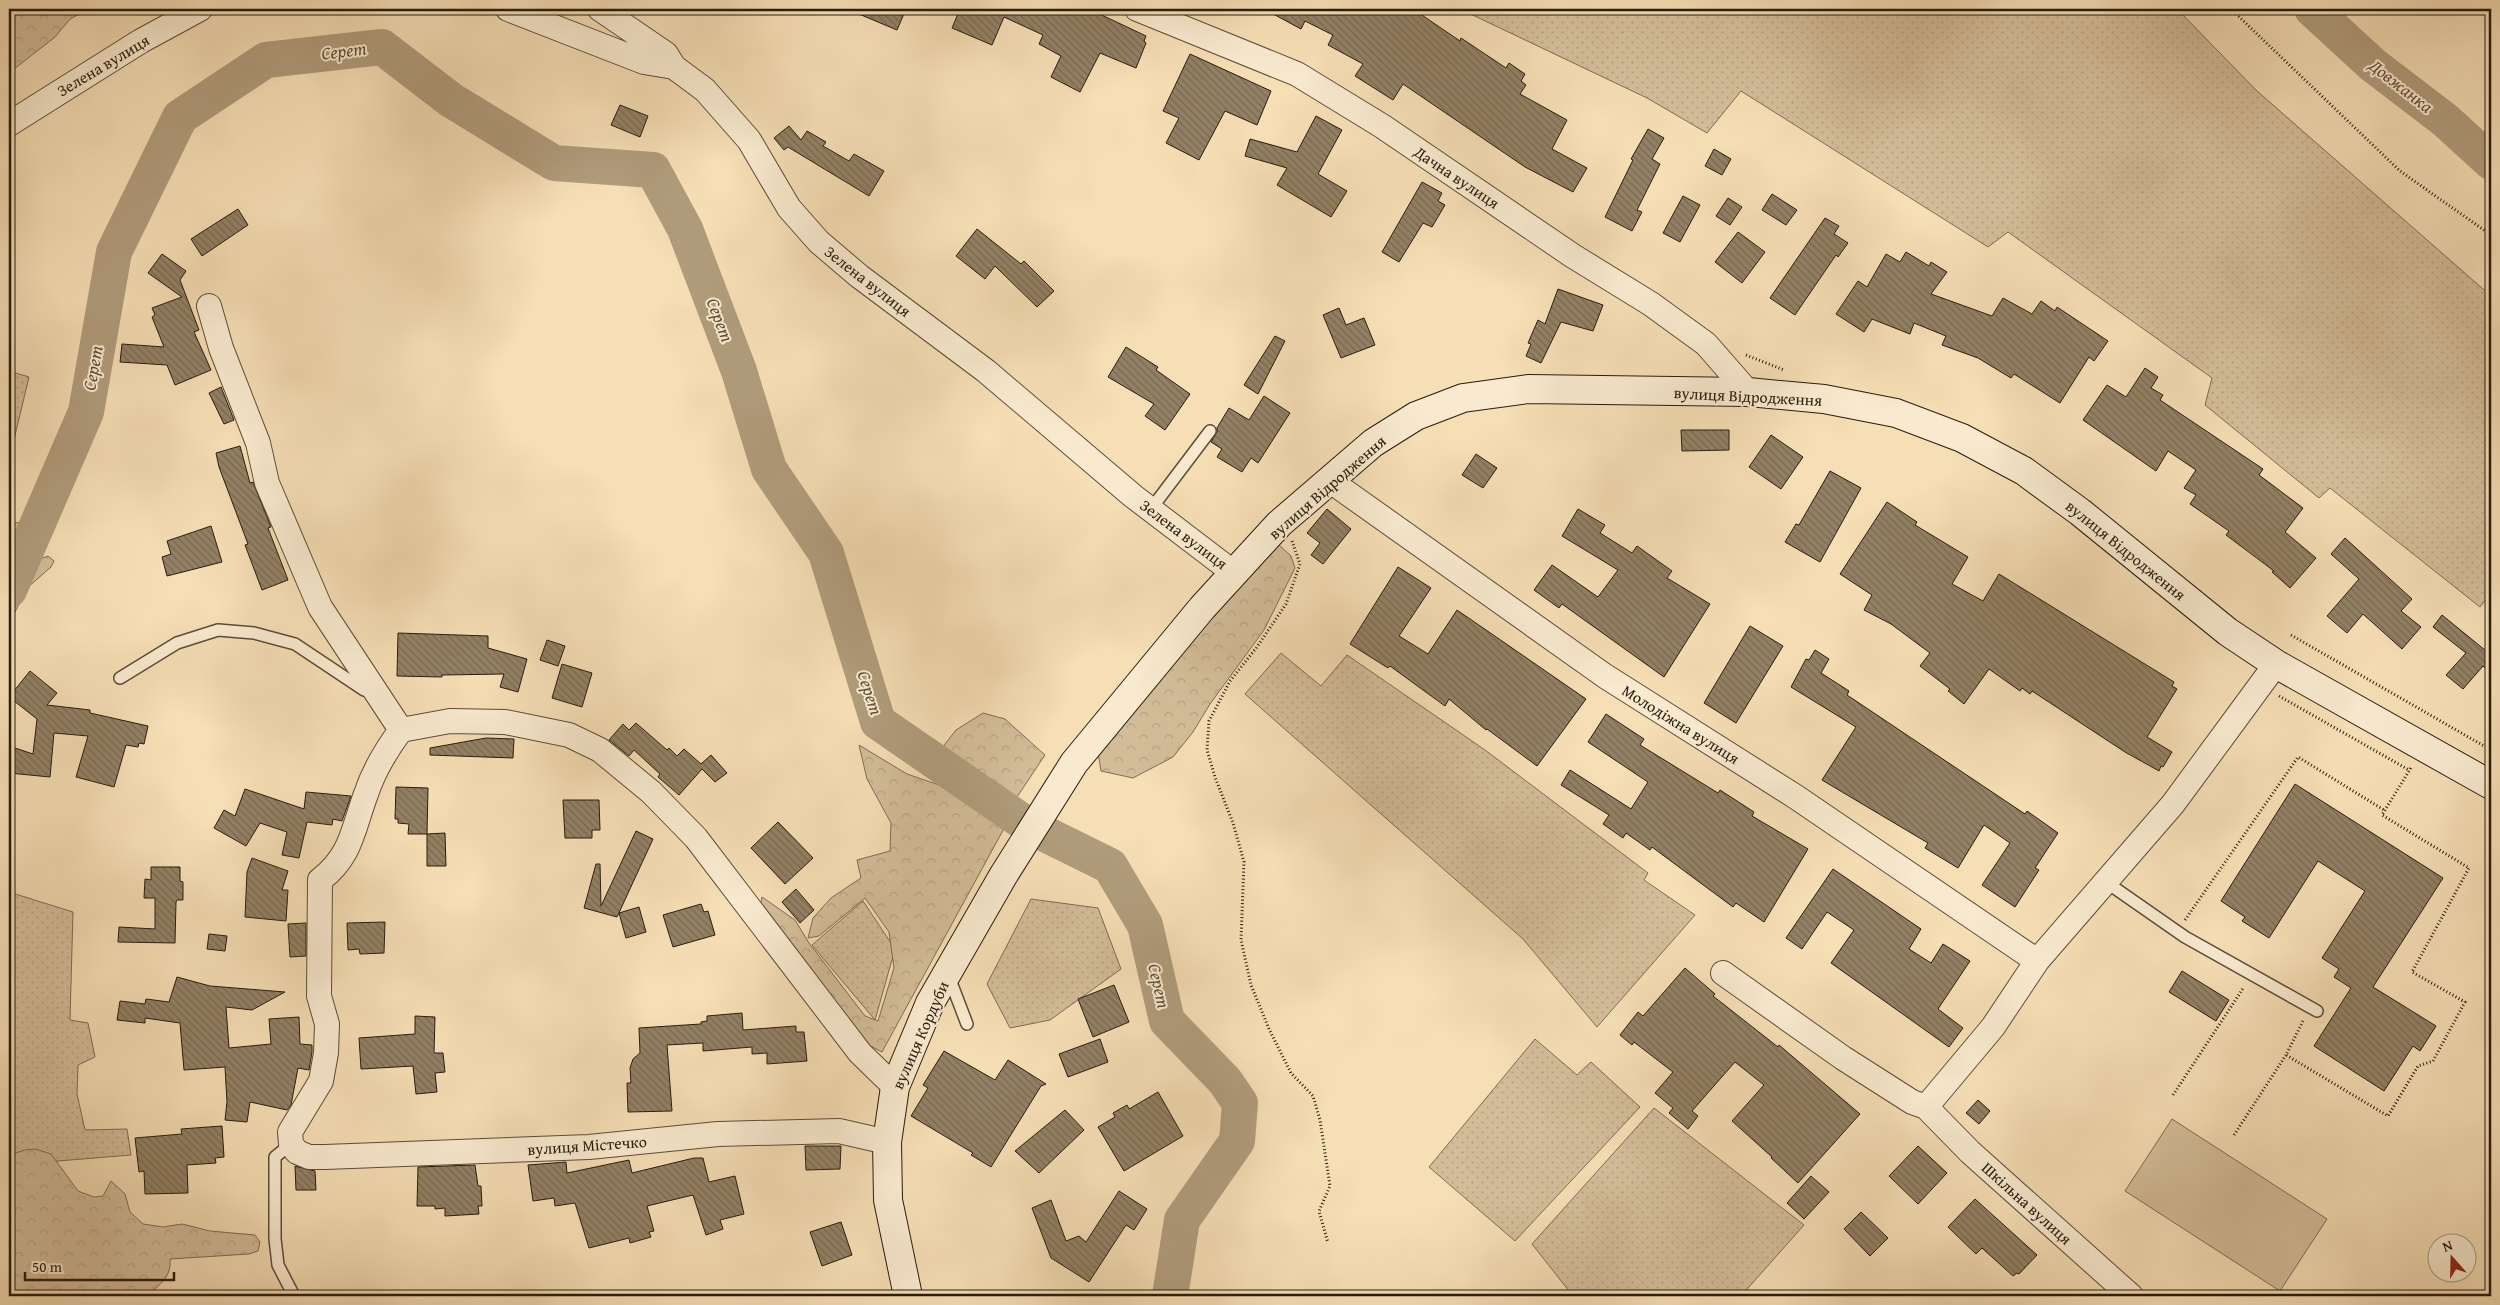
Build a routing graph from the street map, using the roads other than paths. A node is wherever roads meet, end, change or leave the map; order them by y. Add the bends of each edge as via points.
1 (200, 9) edge
2 (508, 9) edge
3 (600, 9) edge
4 (1137, 9) edge
5 (674, 67) junction
6 (9, 124) edge
7 (209, 306) dead end
8 (1748, 392) junction
9 (1210, 431) dead end
10 (1329, 480) junction
11 (1151, 509) junction
12 (1234, 573) junction
13 (2268, 675) junction
14 (120, 678) dead end
15 (375, 690) junction
16 (401, 730) junction
17 (1074, 763) joint
18 (2491, 785) edge
19 (2106, 882) junction
20 (2037, 961) junction
21 (948, 973) junction
22 (1723, 973) dead end
23 (2314, 1009) road end
24 (967, 1024) dead end
25 (895, 1087) junction
26 (1926, 1106) junction
27 (887, 1142) junction
28 (291, 1144) junction
29 (294, 1296) edge
30 (908, 1296) edge
31 (2131, 1296) edge

1 - 6 street, Зелена вулиця via 142,41
2 - 5 street, Зелена вулиця via 644,62
3 - 5 street via 666,54
4 - 8 street, Дачна вулиця via 1297,74 1382,126 1706,344
5 - 11 street, Зелена вулиця via 705,90 749,140 789,208 819,242 986,371
7 - 15 street via 221,348 258,444 267,483 294,549 320,607
8 - 10 street, вулиця Відродження via 1528,389 1464,398 1416,416 1373,442
8 - 13 street, вулиця Відродження via 1824,399 1896,413 1978,446 2024,471 2080,512 2228,632
9 - 11 lane
10 - 12 street, вулиця Відродження via 1279,524
10 - 20 street, Молодіжна вулиця via 1604,676 1796,797
11 - 12 street, Зелена вулиця
12 - 17 street, вулиця Відродження
13 - 18 street, вулиця Відродження
13 - 19 street via 2173,804
14 - 15 lane via 177,643 218,630 254,633 295,644 364,690
15 - 16 street
16 - 25 street via 450,722 504,722 569,735 600,750 651,792 696,838 860,1053
16 - 28 street via 383,753 349,847 333,870 320,880 319,996 327,1024 326,1053 321,1081 290,1132
17 - 21 street, вулиця Кордуби via 1003,876
19 - 20 street
19 - 23 lane via 2178,931
20 - 26 street via 1993,1027
21 - 24 lane
21 - 25 street, вулиця Кордуби via 930,1003
22 - 26 street via 1843,1058 1912,1102
25 - 27 street, вулиця Кордуби
26 - 31 street, Шкільна вулиця via 1970,1152
27 - 28 street, вулиця Містечко via 839,1131 718,1134 590,1147 325,1158 298,1152
27 - 30 street, вулиця Кордуби via 888,1200
28 - 29 lane via 275,1157 275,1239 278,1265

